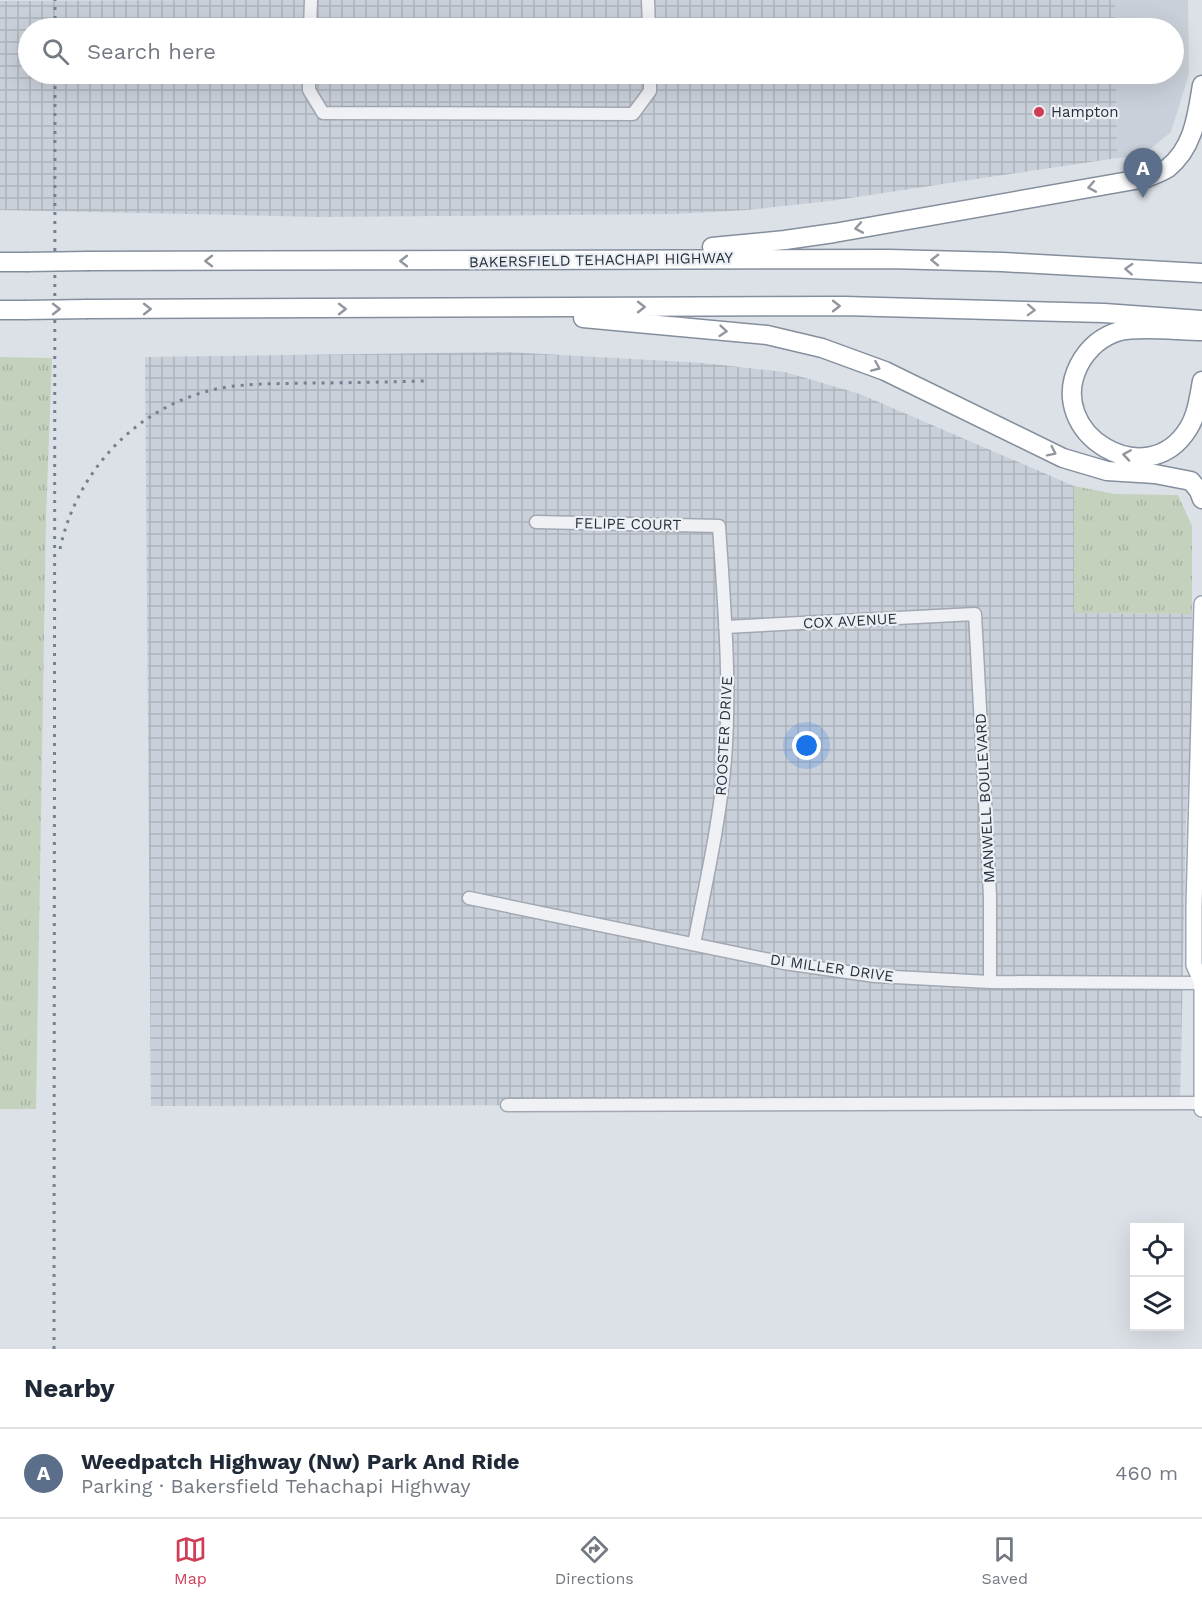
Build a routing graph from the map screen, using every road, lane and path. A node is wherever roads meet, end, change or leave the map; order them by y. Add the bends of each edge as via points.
1 (311, 0) edge
2 (648, 0) edge
3 (310, 18) edge
4 (649, 18) edge
5 (309, 84) edge
6 (650, 84) edge
7 (1202, 85) edge
8 (441, 261) junction
9 (0, 262) edge
10 (1197, 272) edge
11 (540, 308) junction
12 (0, 310) edge
13 (1194, 325) edge
14 (1202, 381) edge
15 (1202, 470) edge
16 (1155, 474) junction
17 (1202, 499) edge
18 (536, 522) dead end
19 (719, 526) joint
20 (1202, 604) edge
21 (975, 614) joint
22 (725, 627) junction
23 (469, 898) dead end
24 (694, 944) junction
25 (990, 982) junction
26 (1202, 983) edge
27 (1202, 1103) edge
28 (507, 1105) dead end
29 (1202, 1109) edge

1 - 3 street
2 - 4 street
5 - 6 street via 323,113 621,114 633,114 650,91
7 -> 8 highway via 1194,129 1183,152 1166,169 1146,178 785,240 673,250
8 -> 9 highway, BAKERSFIELD TEHACHAPI HIGHWAY, bridge
10 -> 8 highway, BAKERSFIELD TEHACHAPI HIGHWAY via 889,259
12 -> 11 highway, bridge
11 -> 13 highway via 974,308
11 -> 16 highway via 586,318 767,335 822,348 885,371 1063,458 1107,471
14 -> 13 highway via 1187,431 1172,447 1148,456 1122,456 1100,446 1083,428 1074,406 1072,393 1077,369 1099,341 1122,330
15 - 16 highway
16 - 17 highway via 1191,481
18 - 19 street, FELIPE COURT
19 - 22 street, ROOSTER DRIVE
20 - 26 main road via 1194,907 1194,965
21 - 22 street, COX AVENUE
21 - 25 street, MANWELL BOULEVARD via 990,896
22 - 24 street, ROOSTER DRIVE via 724,768
23 - 24 street, DI MILLER DRIVE
24 - 25 street, DI MILLER DRIVE via 829,970
25 - 26 street, DI MILLER DRIVE
26 - 27 main road
27 - 28 street
27 - 29 main road

